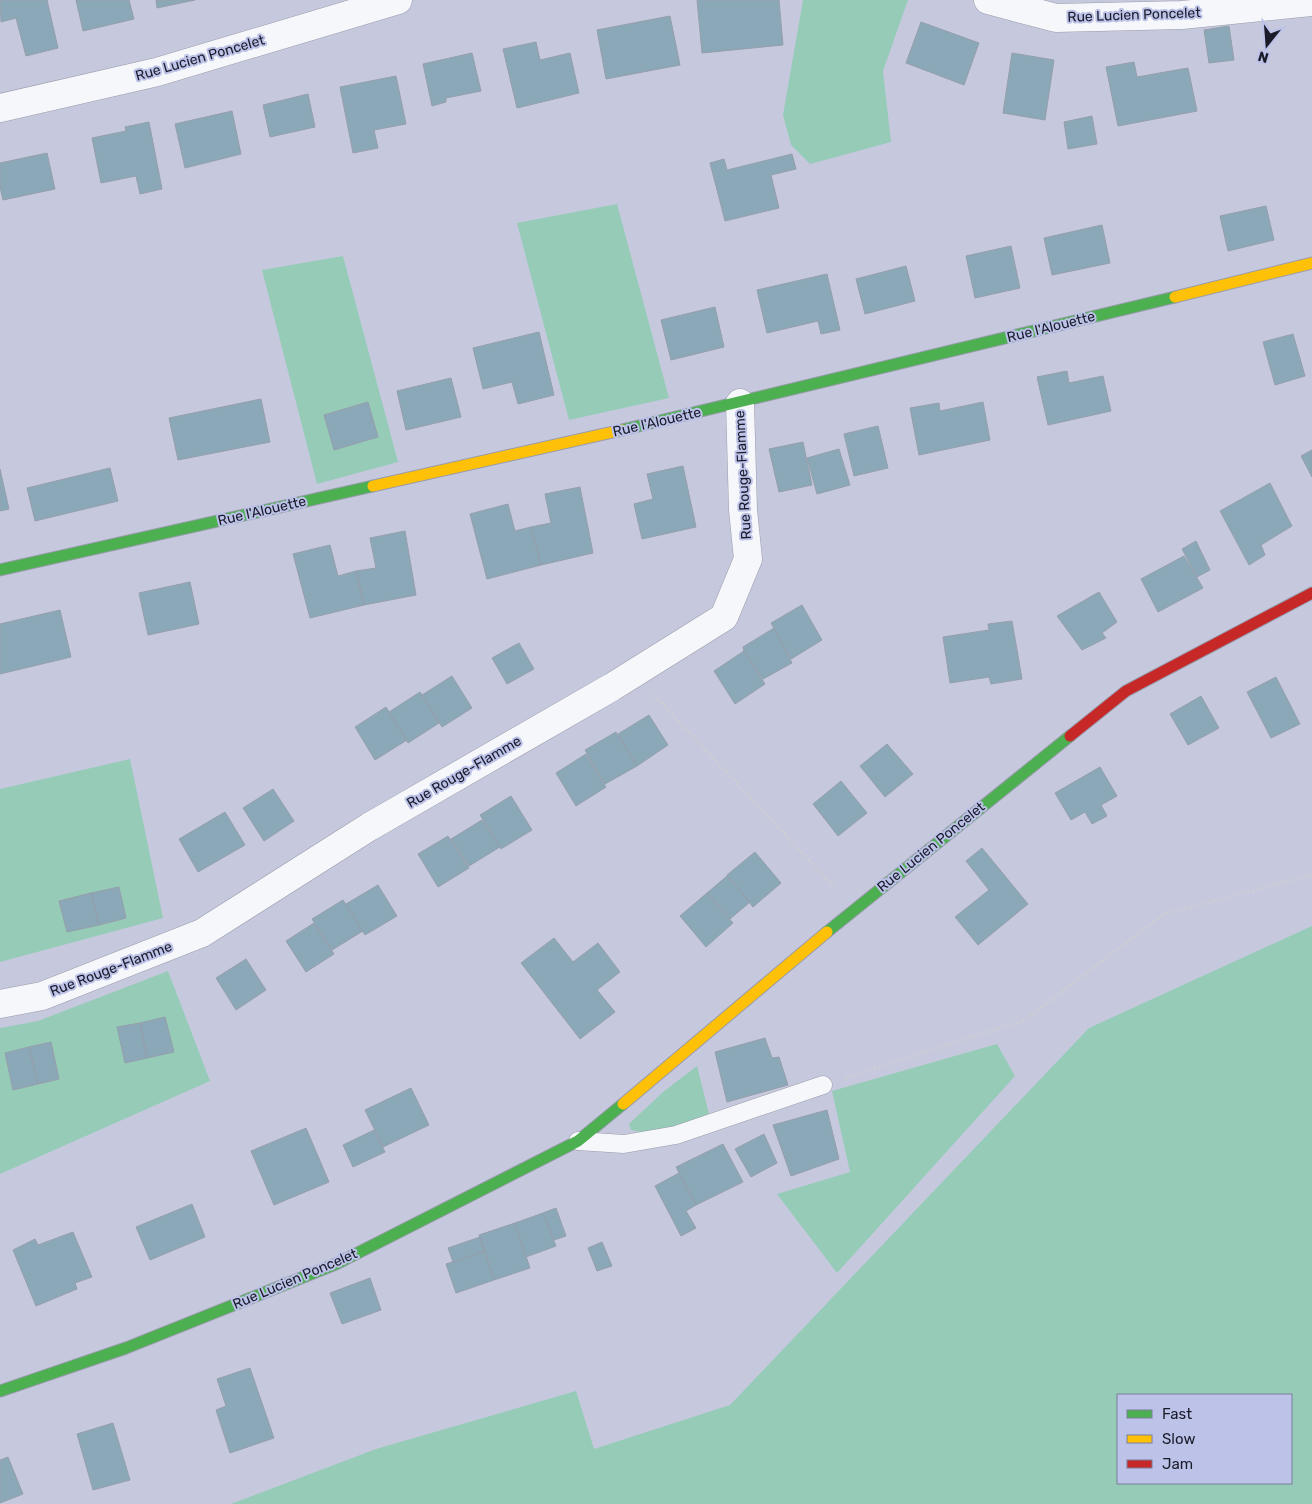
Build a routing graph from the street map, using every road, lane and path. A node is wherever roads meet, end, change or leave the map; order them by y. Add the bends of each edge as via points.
1 (398, 0) edge
2 (988, 0) edge
3 (1312, 2) edge
4 (0, 108) edge
5 (1312, 263) edge
6 (740, 403) junction
7 (0, 570) edge
8 (1312, 593) edge
9 (634, 674) junction
10 (1312, 875) edge
11 (855, 910) junction
12 (0, 1004) edge
13 (823, 1085) joint
14 (578, 1141) junction
15 (0, 1391) edge

1 - 4 street, Rue Lucien Poncelet via 157,72
2 - 3 street, Rue Lucien Poncelet via 1056,18 1182,16
5 - 6 street, Rue l'Alouette
6 - 7 street, Rue l'Alouette
6 - 9 street, Rue Rouge-Flamme via 748,559 724,617
8 - 11 street, Rue Lucien Poncelet via 1126,691
9 - 11 path
9 - 12 street, Rue Rouge-Flamme via 369,827 202,933 42,996
10 - 13 path via 1164,914 1025,1020
11 - 14 street, Rue Lucien Poncelet
13 - 14 lane via 676,1135 624,1144
14 - 15 street, Rue Lucien Poncelet via 336,1264 126,1348

